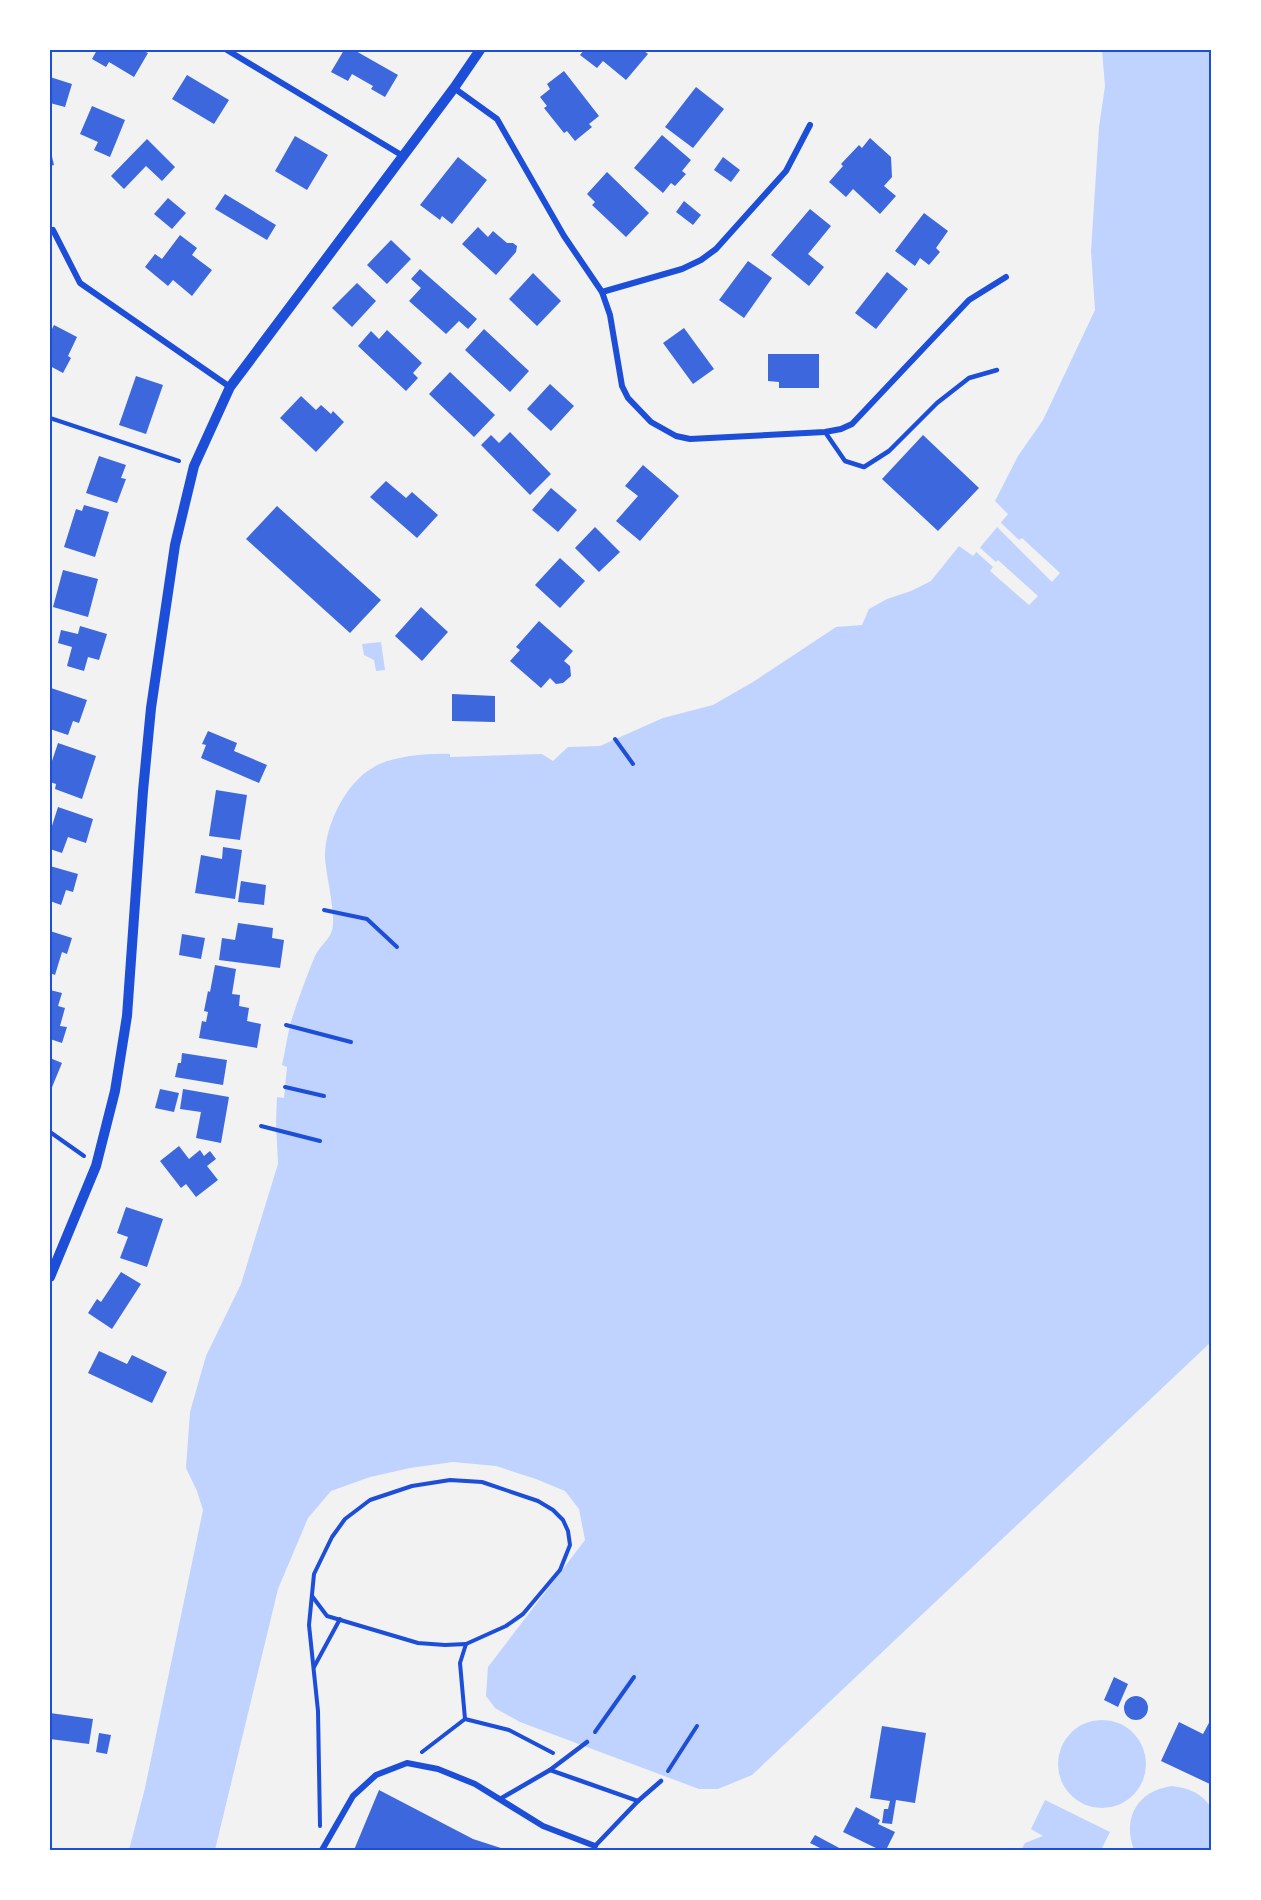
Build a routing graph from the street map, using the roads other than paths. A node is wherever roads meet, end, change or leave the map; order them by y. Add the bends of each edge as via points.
1 (227, 50) edge
2 (480, 50) edge
3 (454, 88) junction
4 (810, 125) dead end
5 (403, 156) junction
6 (53, 230) dead end
7 (1006, 277) dead end
8 (602, 292) junction
9 (997, 370) dead end
10 (230, 387) junction
11 (825, 432) junction
12 (50, 1277) edge
13 (587, 1742) road end
14 (550, 1770) junction
15 (661, 1781) road end
16 (500, 1799) junction
17 (638, 1801) junction
18 (596, 1846) joint
19 (322, 1851) edge

1 - 5 street
2 - 3 street
3 - 5 street
3 - 8 street via 497,119 564,236
4 - 8 street via 786,171 716,249 682,269
5 - 10 street
6 - 10 street via 80,283
7 - 11 street via 969,300 852,424
8 - 11 street via 610,315 622,386 638,410 664,430 690,439
9 - 11 lane via 969,378 937,403 889,451 864,467 845,461
10 - 12 street via 194,466 175,544 159,645 143,791 127,1016 115,1091 96,1166
13 - 14 lane
14 - 16 lane
14 - 17 lane
15 - 17 lane
16 - 18 street via 544,1827
16 - 19 street via 448,1773 407,1764 376,1775 353,1797
17 - 18 lane

